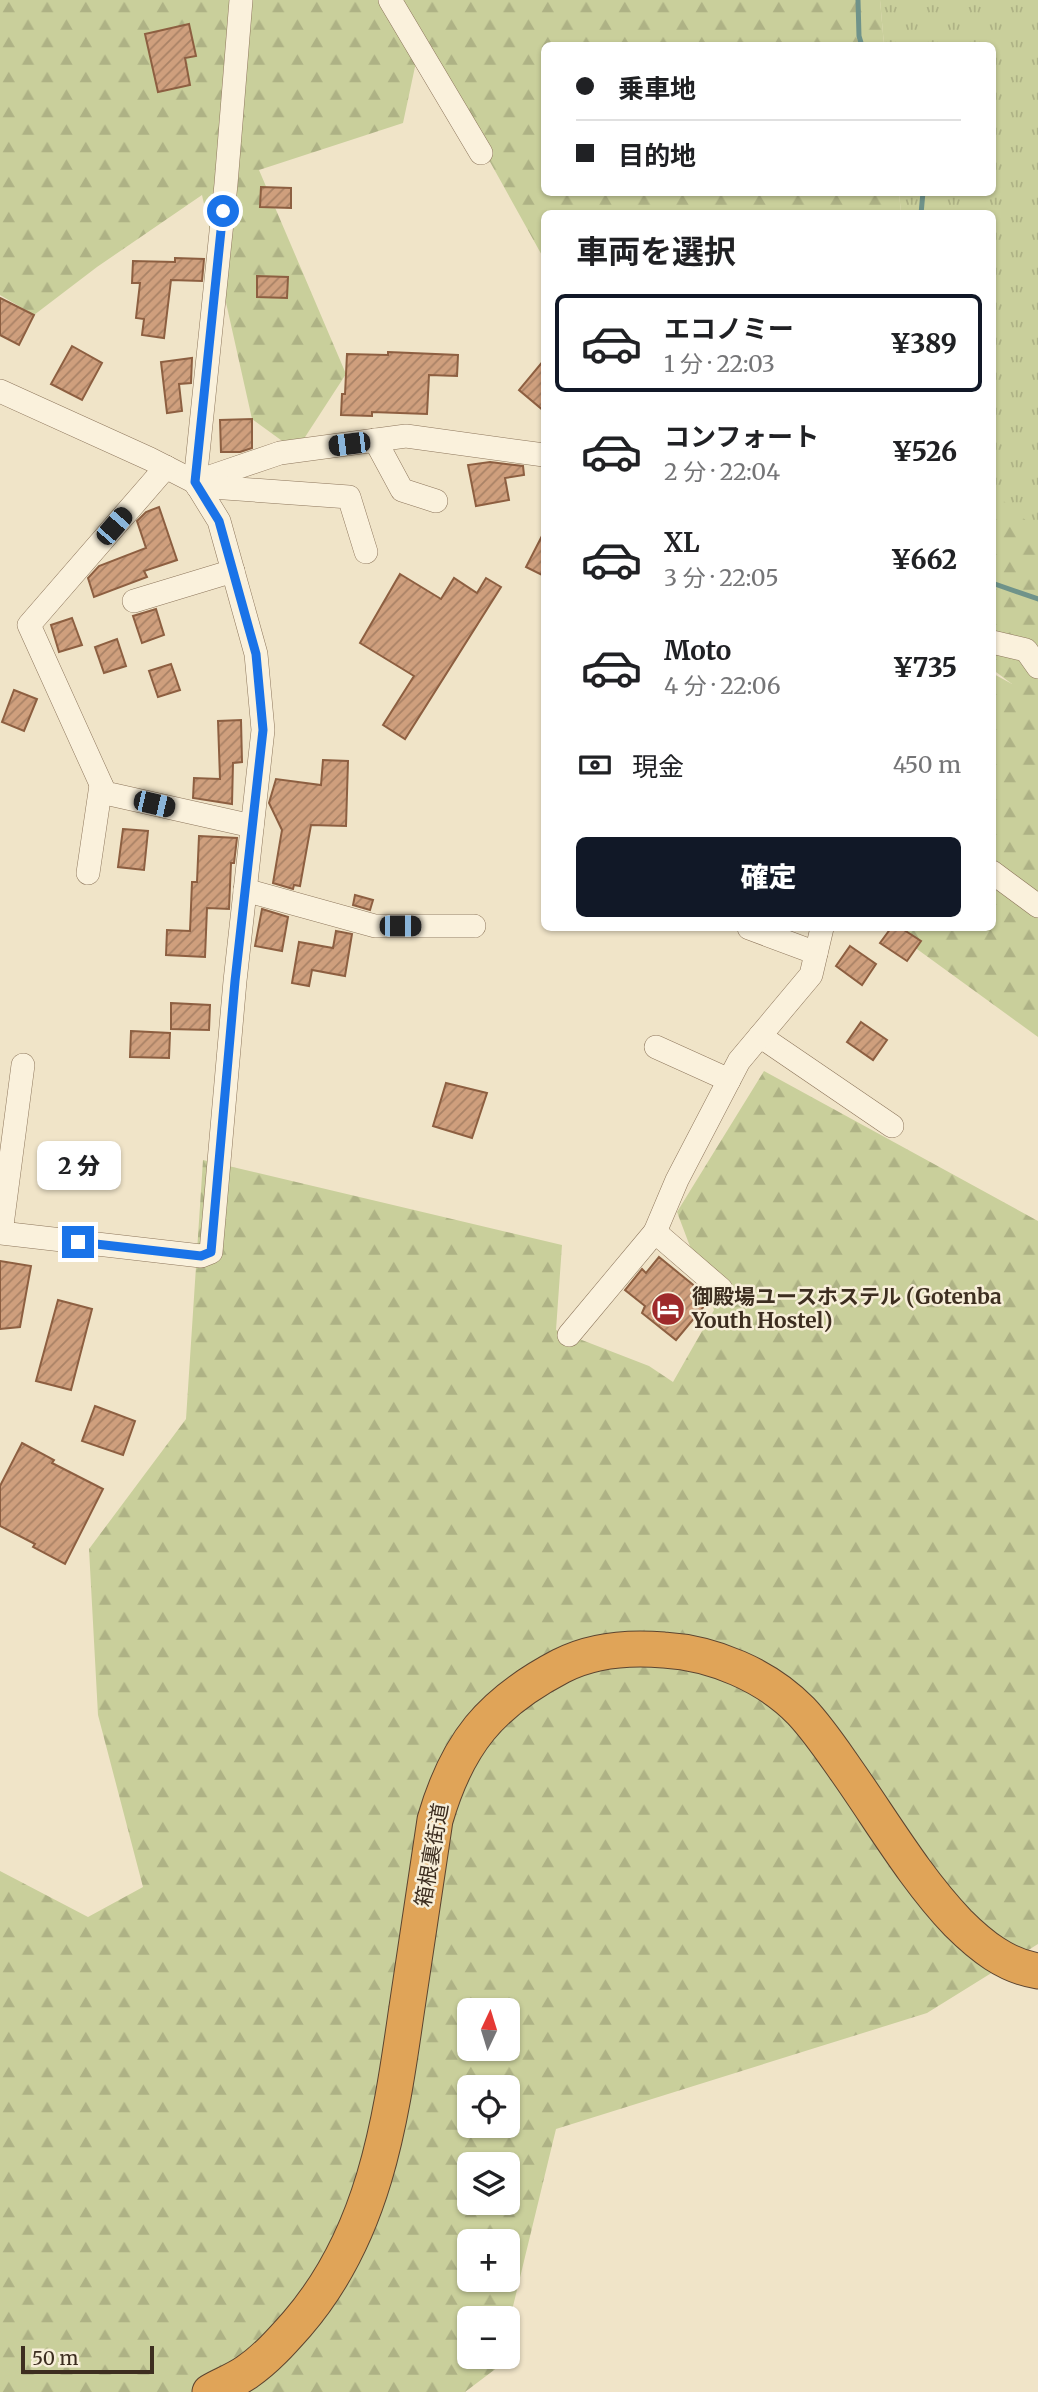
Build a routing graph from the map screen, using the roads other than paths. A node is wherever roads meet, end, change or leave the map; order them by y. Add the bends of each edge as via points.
1 (241, 0) edge
2 (390, 0) edge
3 (481, 153) dead end
4 (0, 391) edge
5 (376, 440) junction
6 (541, 455) edge
7 (166, 467) junction
8 (196, 484) junction
9 (436, 501) dead end
10 (366, 552) dead end
11 (233, 571) junction
12 (134, 601) dead end
13 (996, 643) edge
14 (1038, 667) edge
15 (101, 785) junction
16 (252, 826) junction
17 (88, 873) dead end
18 (996, 875) edge
19 (245, 890) junction
20 (1038, 906) edge
21 (474, 926) dead end
22 (757, 931) edge
23 (821, 931) edge
24 (816, 953) junction
25 (760, 1036) junction
26 (656, 1047) dead end
27 (23, 1065) dead end
28 (729, 1080) junction
29 (892, 1126) dead end
30 (655, 1232) junction
31 (721, 1289) dead end
32 (569, 1335) dead end
33 (1038, 1972) edge
34 (210, 2392) edge

1 - 8 street
2 - 3 street
4 - 7 street
5 - 6 street via 406,436
5 - 8 street via 280,453
5 - 9 street via 402,490
7 - 8 street
7 - 15 street via 29,625
8 - 10 street via 349,497
8 - 11 street via 219,521
11 - 12 street
11 - 16 street via 256,654 263,730
13 - 14 street via 1026,650
15 - 16 street via 105,793
15 - 17 street
16 - 19 street
18 - 20 street
19 - 21 street via 375,926
19 - 27 street via 211,1252 201,1256 1,1233
22 - 24 street
23 - 24 street
24 - 25 street via 811,975
25 - 28 street
25 - 29 street
26 - 28 street
28 - 30 street
30 - 31 street
30 - 32 street
33 - 34 highway, 箱根裏街道 via 999,1957 949,1913 824,1739 775,1689 713,1659 646,1648 574,1660 541,1676 484,1723 461,1753 446,1784 433,1830 388,2127 359,2226 310,2309 279,2344 246,2372

